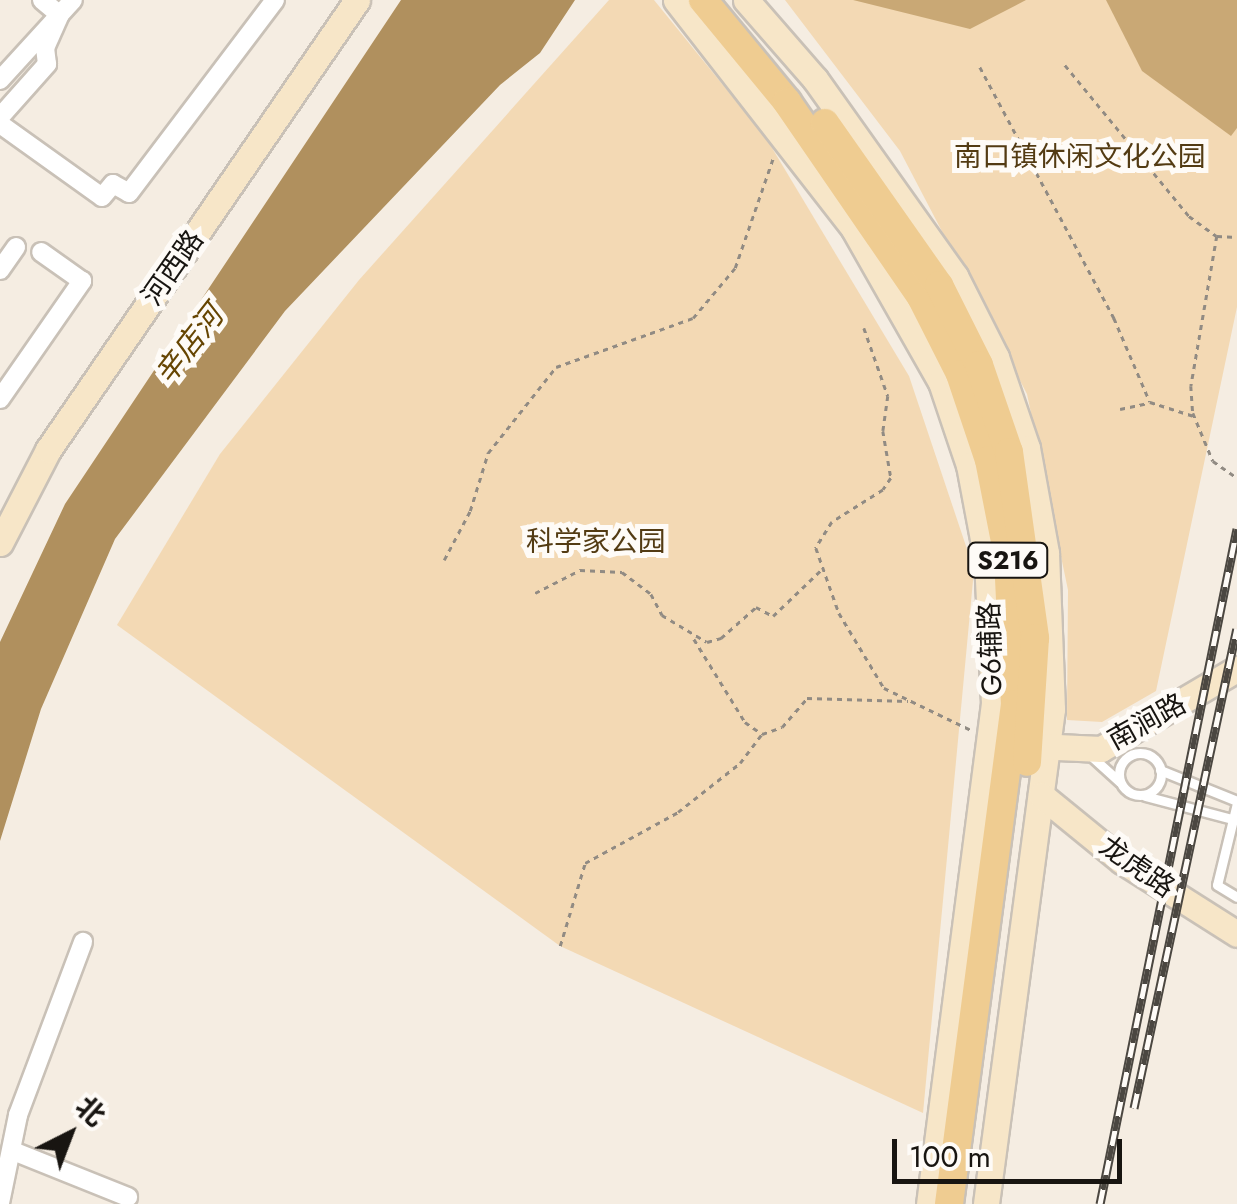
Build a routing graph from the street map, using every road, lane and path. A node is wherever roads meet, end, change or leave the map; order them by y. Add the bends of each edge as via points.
1 (42, 0) edge
2 (74, 0) edge
3 (275, 0) edge
4 (357, 0) edge
5 (676, 0) edge
6 (703, 0) edge
7 (727, 0) edge
8 (746, 0) edge
9 (60, 16) junction
10 (1064, 66) dead end
11 (980, 67) dead end
12 (0, 80) edge
13 (0, 121) edge
14 (782, 131) junction
15 (1217, 236) junction
16 (1237, 237) edge
17 (16, 248) dead end
18 (41, 252) dead end
19 (0, 270) edge
20 (864, 328) dead end
21 (0, 399) edge
22 (1150, 402) junction
23 (1120, 409) dead end
24 (1194, 416) junction
25 (1237, 478) edge
26 (0, 543) edge
27 (444, 560) dead end
28 (824, 568) junction
29 (536, 593) dead end
30 (694, 640) junction
31 (1237, 669) edge
32 (909, 701) junction
33 (762, 734) junction
34 (1019, 744) junction
35 (1134, 746) junction
36 (1085, 750) junction
37 (1160, 770) junction
38 (1120, 782) junction
39 (1041, 794) junction
40 (1142, 795) junction
41 (1237, 802) edge
42 (1232, 819) junction
43 (1237, 898) edge
44 (1237, 934) edge
45 (83, 942) dead end
46 (560, 946) dead end
47 (13, 1151) junction
48 (128, 1197) dead end
49 (0, 1203) edge
50 (928, 1204) edge
51 (949, 1204) edge
52 (968, 1204) edge
53 (986, 1204) edge

1 - 9 street
2 - 9 street
3 - 13 street via 128,193 113,184 102,197
4 - 26 street, 河西路 via 48,450
5 - 14 street, G6辅路 / S216
6 - 34 main road, G6辅路 / S216 via 871,218 960,374 989,460 1008,557
7 - 34 main road, G6辅路 / S216 via 888,207 979,364 1009,452 1028,556 1035,638
8 - 34 street, G6辅路 / S216 via 904,196 996,358 1026,448 1053,637
9 - 12 street
9 - 13 street via 45,48 47,64
10 - 15 path via 1149,176
11 - 22 path via 1114,318
14 - 27 path via 735,268 693,318 556,367 488,453 470,511
14 - 34 street, G6辅路 / S216 via 854,229 941,382 969,465 994,636
15 - 16 path
15 - 24 path via 1191,386
17 - 19 street
18 - 21 street via 82,281
20 - 28 path via 888,396 883,431 891,478 819,536
22 - 23 path
22 - 24 path
24 - 25 path via 1213,461
28 - 30 path via 773,616 756,607 721,638
28 - 32 path via 839,613 884,688
29 - 30 path via 580,570 622,572
30 - 33 path via 745,722
31 - 35 street, 南涧路
32 - 33 path via 807,698 782,727
32 - 34 path
33 - 46 path via 740,763 678,812 585,863
34 - 36 street, 南涧路
34 - 39 street, G6辅路 / S216
34 - 50 street, G6辅路 / S216
34 - 51 main road, G6辅路 / S216
34 - 52 main road, G6辅路 / S216
35 - 36 street, 南涧路
35 - 37 lane
35 - 38 lane
36 - 38 lane
37 - 40 lane via 1155,789
37 - 41 lane
38 - 40 lane
39 - 44 street, 龙虎路 via 1122,860
39 - 53 street, G6辅路 / S216
40 - 42 lane
41 - 42 lane
42 - 43 lane via 1217,885
45 - 47 street via 18,1115
47 - 48 street
47 - 49 street

